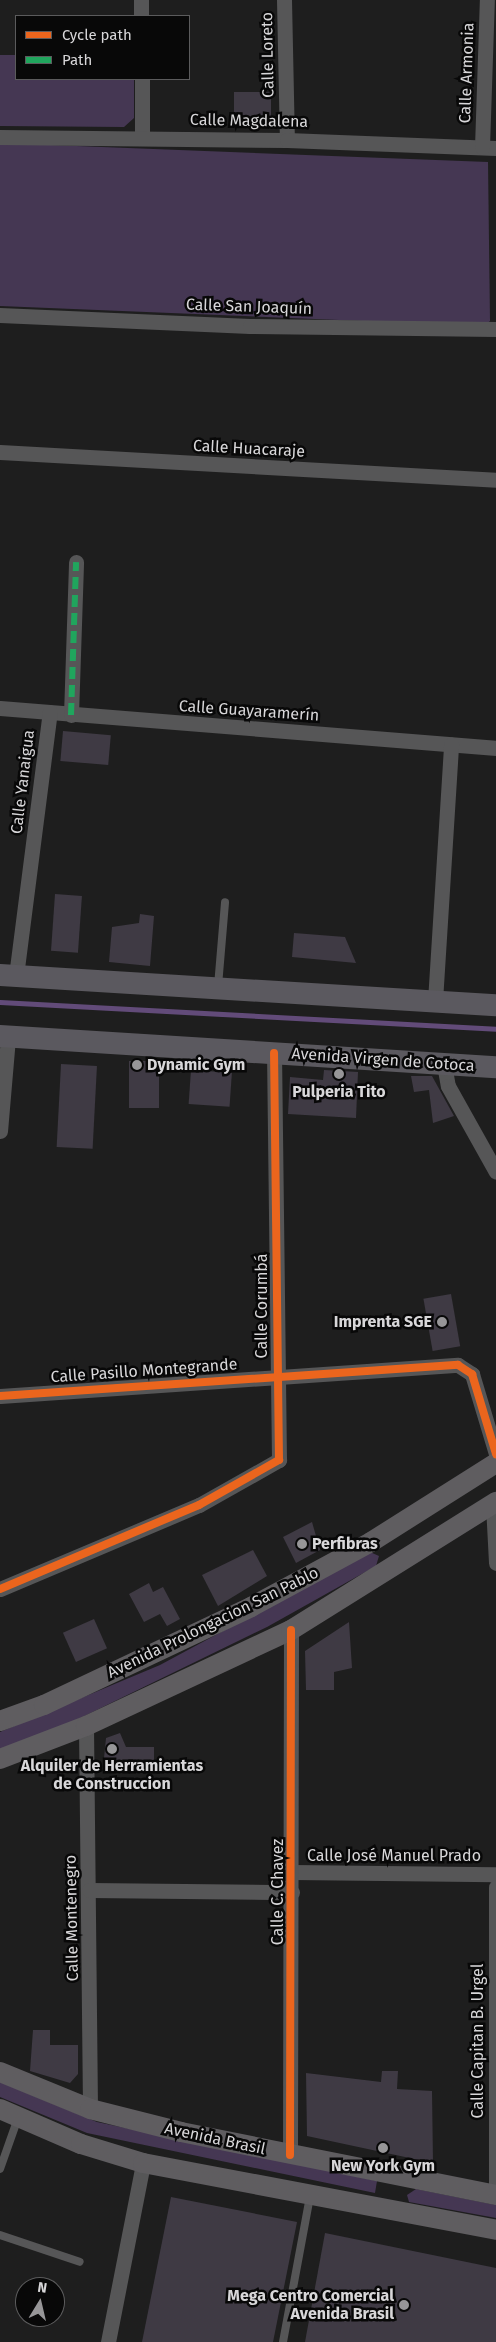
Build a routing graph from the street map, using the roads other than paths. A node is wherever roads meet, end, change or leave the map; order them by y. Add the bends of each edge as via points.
1 (141, 0) edge
2 (284, 0) edge
3 (487, 0) edge
4 (141, 15) edge
5 (142, 80) edge
6 (142, 136) junction
7 (0, 137) edge
8 (287, 140) junction
9 (489, 148) edge
10 (0, 315) edge
11 (496, 329) edge
12 (0, 452) edge
13 (496, 480) edge
14 (76, 562) dead end
15 (0, 708) edge
16 (50, 712) junction
17 (71, 714) junction
18 (450, 744) junction
19 (496, 748) edge
20 (225, 902) dead end
21 (8, 975) edge
22 (218, 988) junction
23 (435, 1001) junction
24 (496, 1005) edge
25 (4, 1037) edge
26 (274, 1053) junction
27 (444, 1064) junction
28 (496, 1067) edge
29 (0, 1131) edge
30 (496, 1172) edge
31 (276, 1374) junction
32 (0, 1396) edge
33 (496, 1454) edge
34 (496, 1463) edge
35 (494, 1503) edge
36 (396, 1526) junction
37 (371, 1542) junction
38 (413, 1553) junction
39 (496, 1563) edge
40 (387, 1569) junction
41 (0, 1589) edge
42 (291, 1630) junction
43 (0, 1721) edge
44 (86, 1726) junction
45 (0, 1760) edge
46 (292, 1872) junction
47 (496, 1874) edge
48 (496, 1887) edge
49 (89, 1890) junction
50 (292, 1892) junction
51 (496, 1916) edge
52 (0, 2072) edge
53 (0, 2109) edge
54 (90, 2109) junction
55 (18, 2118) junction
56 (290, 2155) junction
57 (143, 2163) junction
58 (0, 2169) edge
59 (384, 2174) junction
60 (410, 2178) junction
61 (310, 2194) junction
62 (496, 2195) edge
63 (375, 2205) junction
64 (403, 2211) junction
65 (496, 2230) edge
66 (0, 2235) edge
67 (80, 2262) dead end
68 (108, 2342) edge
69 (283, 2342) edge

1 - 4 street
2 - 8 street, Calle Loreto
3 - 9 street, Calle Armonia
5 - 6 street
6 - 7 street, Calle Magdalena
6 - 8 street, Calle Magdalena
8 - 9 street, Calle Magdalena
10 - 11 street, Calle San Joaquín via 250,326
12 - 13 street, Calle Huacaraje
14 - 17 street
15 - 16 street, Calle Guayaramerín
16 - 17 street, Calle Guayaramerín
16 - 21 street, Calle Yanaigua
17 - 18 street, Calle Guayaramerín
18 - 19 street, Calle Guayaramerín
18 - 23 street
20 - 22 lane
21 - 22 main road
22 - 23 main road
23 - 24 main road
25 - 26 main road, Avenida Virgen de Cotoca
25 - 29 street
26 - 27 main road, Avenida Virgen de Cotoca
26 - 31 street, Calle Corumbá
27 - 28 main road, Avenida Virgen de Cotoca
27 - 30 street via 448,1086
31 - 32 street, Calle Pasillo Montegrande
31 - 33 street, Calle Pasillo Montegrande via 467,1367
31 - 41 street, Calle Corumbá via 279,1460 199,1506
34 - 36 main road, Avenida Prolongacion San Pablo
35 - 38 main road
35 - 39 street
36 - 37 main road, Avenida Prolongacion San Pablo
36 - 38 main road via 398,1544
37 - 40 main road via 385,1552
37 - 43 main road, Avenida Prolongacion San Pablo via 252,1608 44,1706
38 - 40 main road
40 - 42 main road
42 - 44 main road
42 - 46 street, Calle C. Chavez
44 - 45 main road
44 - 49 street, Calle Montenegro
46 - 47 street, Calle José Manuel Prado
46 - 50 street, Calle C. Chavez
48 - 51 street, Calle Capitan B. Urgel
49 - 50 street
49 - 54 street, Calle Montenegro
50 - 56 street, Calle C. Chavez
51 - 62 street, Calle Capitan B. Urgel
52 - 54 main road, Avenida Brasil
53 - 55 main road
54 - 56 main road, Avenida Brasil
55 - 57 main road
55 - 58 lane
56 - 59 main road, Avenida Brasil
57 - 61 main road
57 - 68 street
59 - 60 main road, Avenida Brasil
59 - 63 main road via 385,2192
60 - 62 main road, Avenida Brasil
60 - 64 main road via 399,2197
61 - 63 main road
61 - 69 lane
63 - 64 main road
64 - 65 main road
66 - 67 lane

